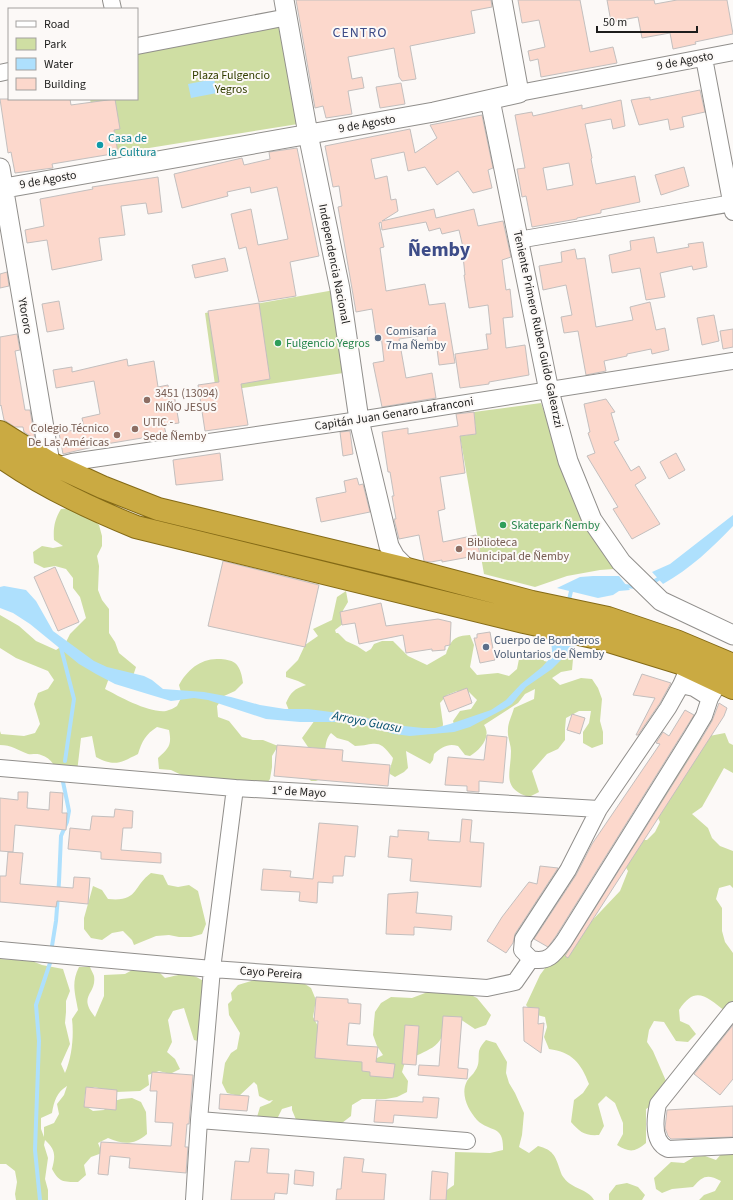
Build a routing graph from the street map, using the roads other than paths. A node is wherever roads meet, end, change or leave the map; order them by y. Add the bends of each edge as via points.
1 (502, 0) edge
2 (286, 9) edge
3 (138, 46) edge
4 (733, 52) edge
5 (704, 58) junction
6 (519, 93) junction
7 (490, 100) junction
8 (308, 134) junction
9 (0, 168) edge
10 (2, 188) edge
11 (732, 206) edge
12 (518, 240) junction
13 (733, 361) edge
14 (549, 391) junction
15 (359, 420) junction
16 (0, 432) edge
17 (3, 461) edge
18 (53, 465) junction
19 (407, 569) junction
20 (528, 612) junction
21 (605, 628) junction
22 (733, 635) edge
23 (685, 676) junction
24 (724, 683) edge
25 (0, 768) edge
26 (235, 788) junction
27 (599, 809) junction
28 (0, 950) edge
29 (530, 959) junction
30 (212, 969) junction
31 (733, 1010) edge
32 (199, 1120) junction
33 (467, 1141) dead end
34 (733, 1146) edge
35 (194, 1200) edge

1 - 6 street
2 - 3 street
2 - 8 street, Independencia Nacional
4 - 5 street, 9 de Agosto
5 - 6 street, 9 de Agosto
5 - 11 street
6 - 7 street, 9 de Agosto
7 - 8 street, 9 de Agosto
7 - 12 street, Teniente Primero Ruben Guido Galearzzi
8 - 10 street, 9 de Agosto
8 - 15 street, Independencia Nacional via 340,289
9 - 10 street, Ytororo
10 - 18 street, Ytororo
11 - 12 street
12 - 14 street, Teniente Primero Ruben Guido Galearzzi
13 - 14 street, Capitán Juan Genaro Lafranconi
14 - 15 street, Capitán Juan Genaro Lafranconi
14 - 22 street, Teniente Primero Ruben Guido Galearzzi via 568,461 592,520 621,562 661,601
15 - 18 street, Capitán Juan Genaro Lafranconi
15 - 19 street, Independencia Nacional via 389,546 395,557
16 - 18 highway
17 - 20 highway via 63,494 136,527
18 - 19 highway via 158,509
19 - 20 highway
20 - 21 highway
21 - 23 highway
21 - 24 highway via 676,641
23 - 24 highway
23 - 27 street via 651,733
24 - 29 street via 564,941 555,953 544,961
25 - 26 street, 1º de Mayo
26 - 27 street, 1º de Mayo
26 - 30 street
27 - 29 street via 568,870 523,938 522,950
28 - 30 street, Cayo Pereira
29 - 30 street, Cayo Pereira via 515,982 487,988
30 - 32 street
31 - 34 street via 658,1104 655,1117 658,1138 668,1149
32 - 33 street
32 - 35 street

